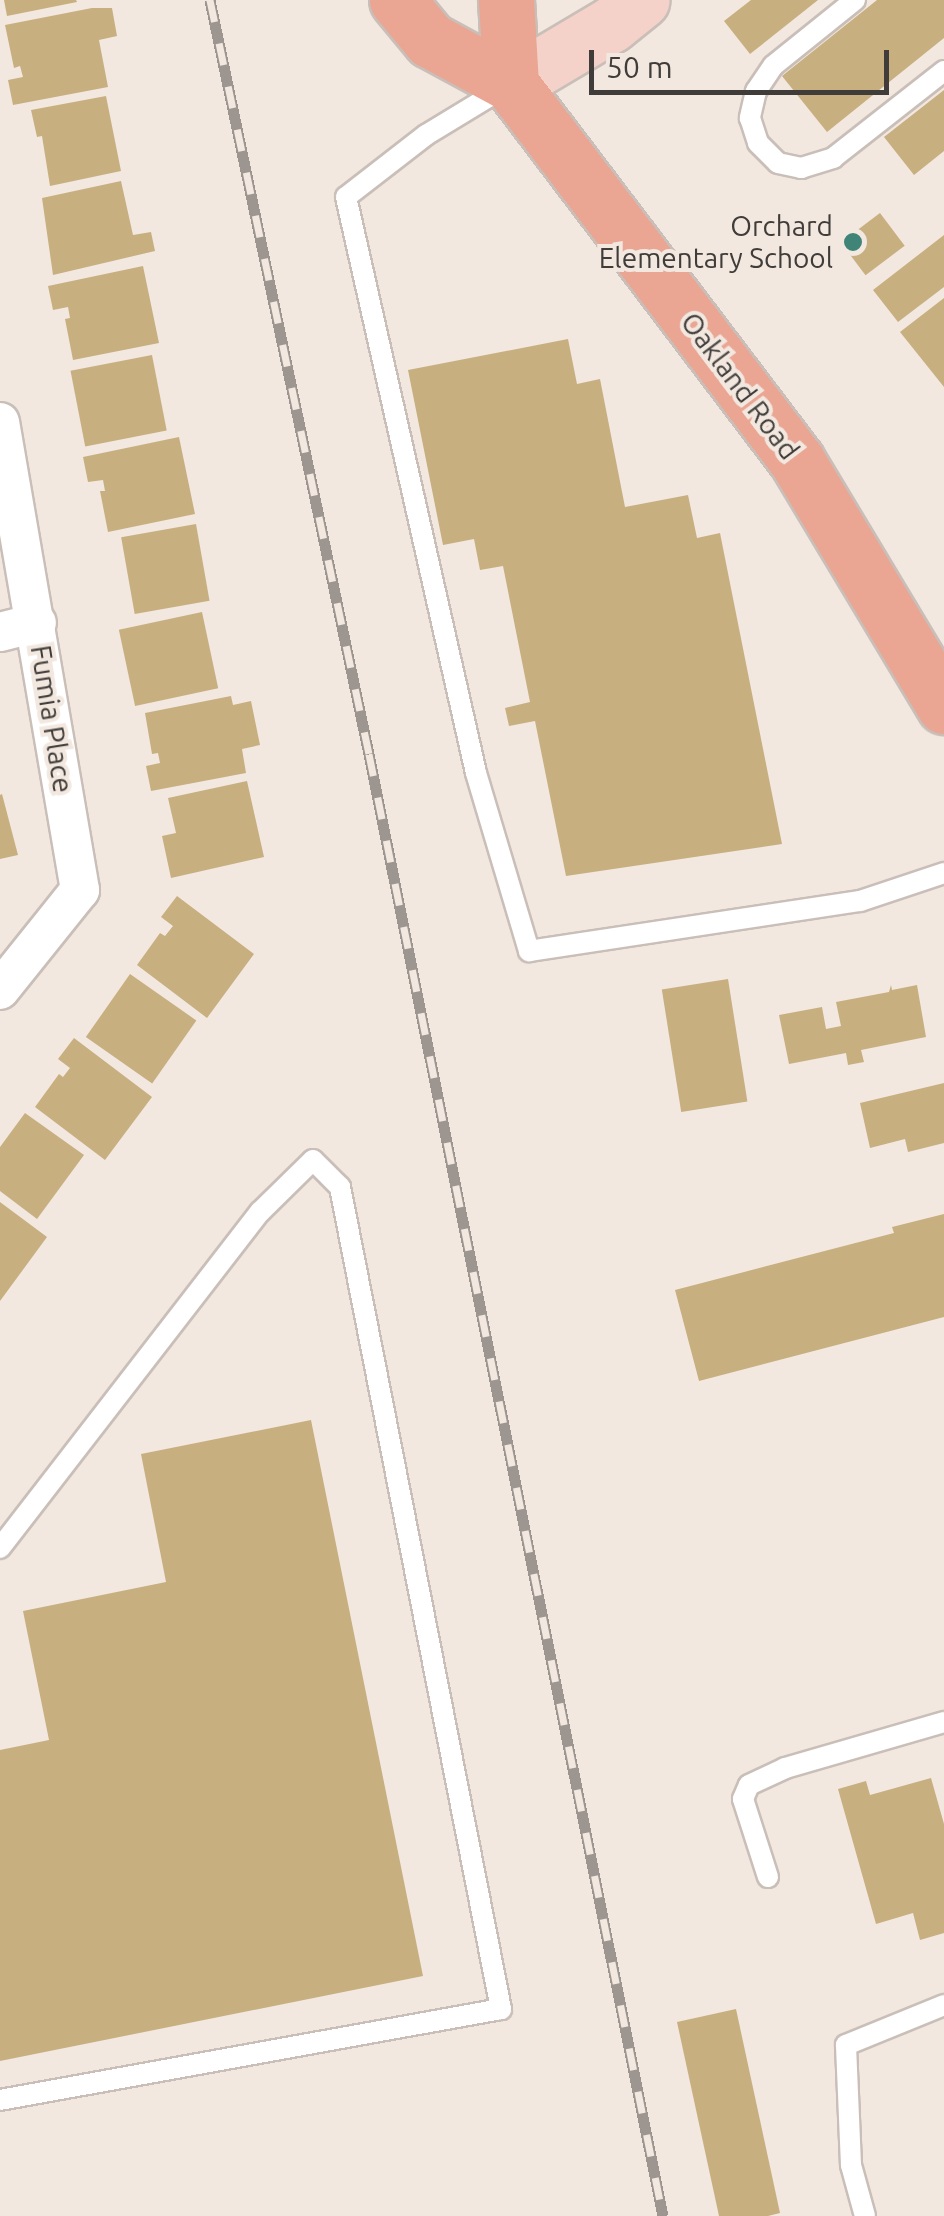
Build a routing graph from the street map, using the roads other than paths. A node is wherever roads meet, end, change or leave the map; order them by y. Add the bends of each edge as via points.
1 (397, 0) edge
2 (506, 0) edge
3 (642, 0) edge
4 (855, 0) edge
5 (944, 70) edge
6 (511, 84) junction
7 (0, 422) edge
8 (37, 623) junction
9 (0, 632) edge
10 (944, 706) edge
11 (944, 872) edge
12 (0, 990) edge
13 (0, 1548) edge
14 (944, 1722) edge
15 (768, 1877) dead end
16 (944, 2005) edge
17 (0, 2100) edge
18 (865, 2216) edge

1 - 6 main road, Oakland Road via 430,40
2 - 6 main road
3 - 6 street
4 - 5 lane via 773,66 756,92 750,118 758,143 778,163 800,168 833,158
6 - 10 main road, Oakland Road via 797,460
6 - 11 lane via 426,134 346,196 476,773 528,951 860,901
7 - 8 street, Fumia Place
8 - 9 street
8 - 12 street, Fumia Place via 80,890
13 - 17 lane via 260,1212 313,1160 340,1187 501,2008
14 - 15 lane via 749,1784 744,1799
16 - 18 lane via 846,2044 850,2165

